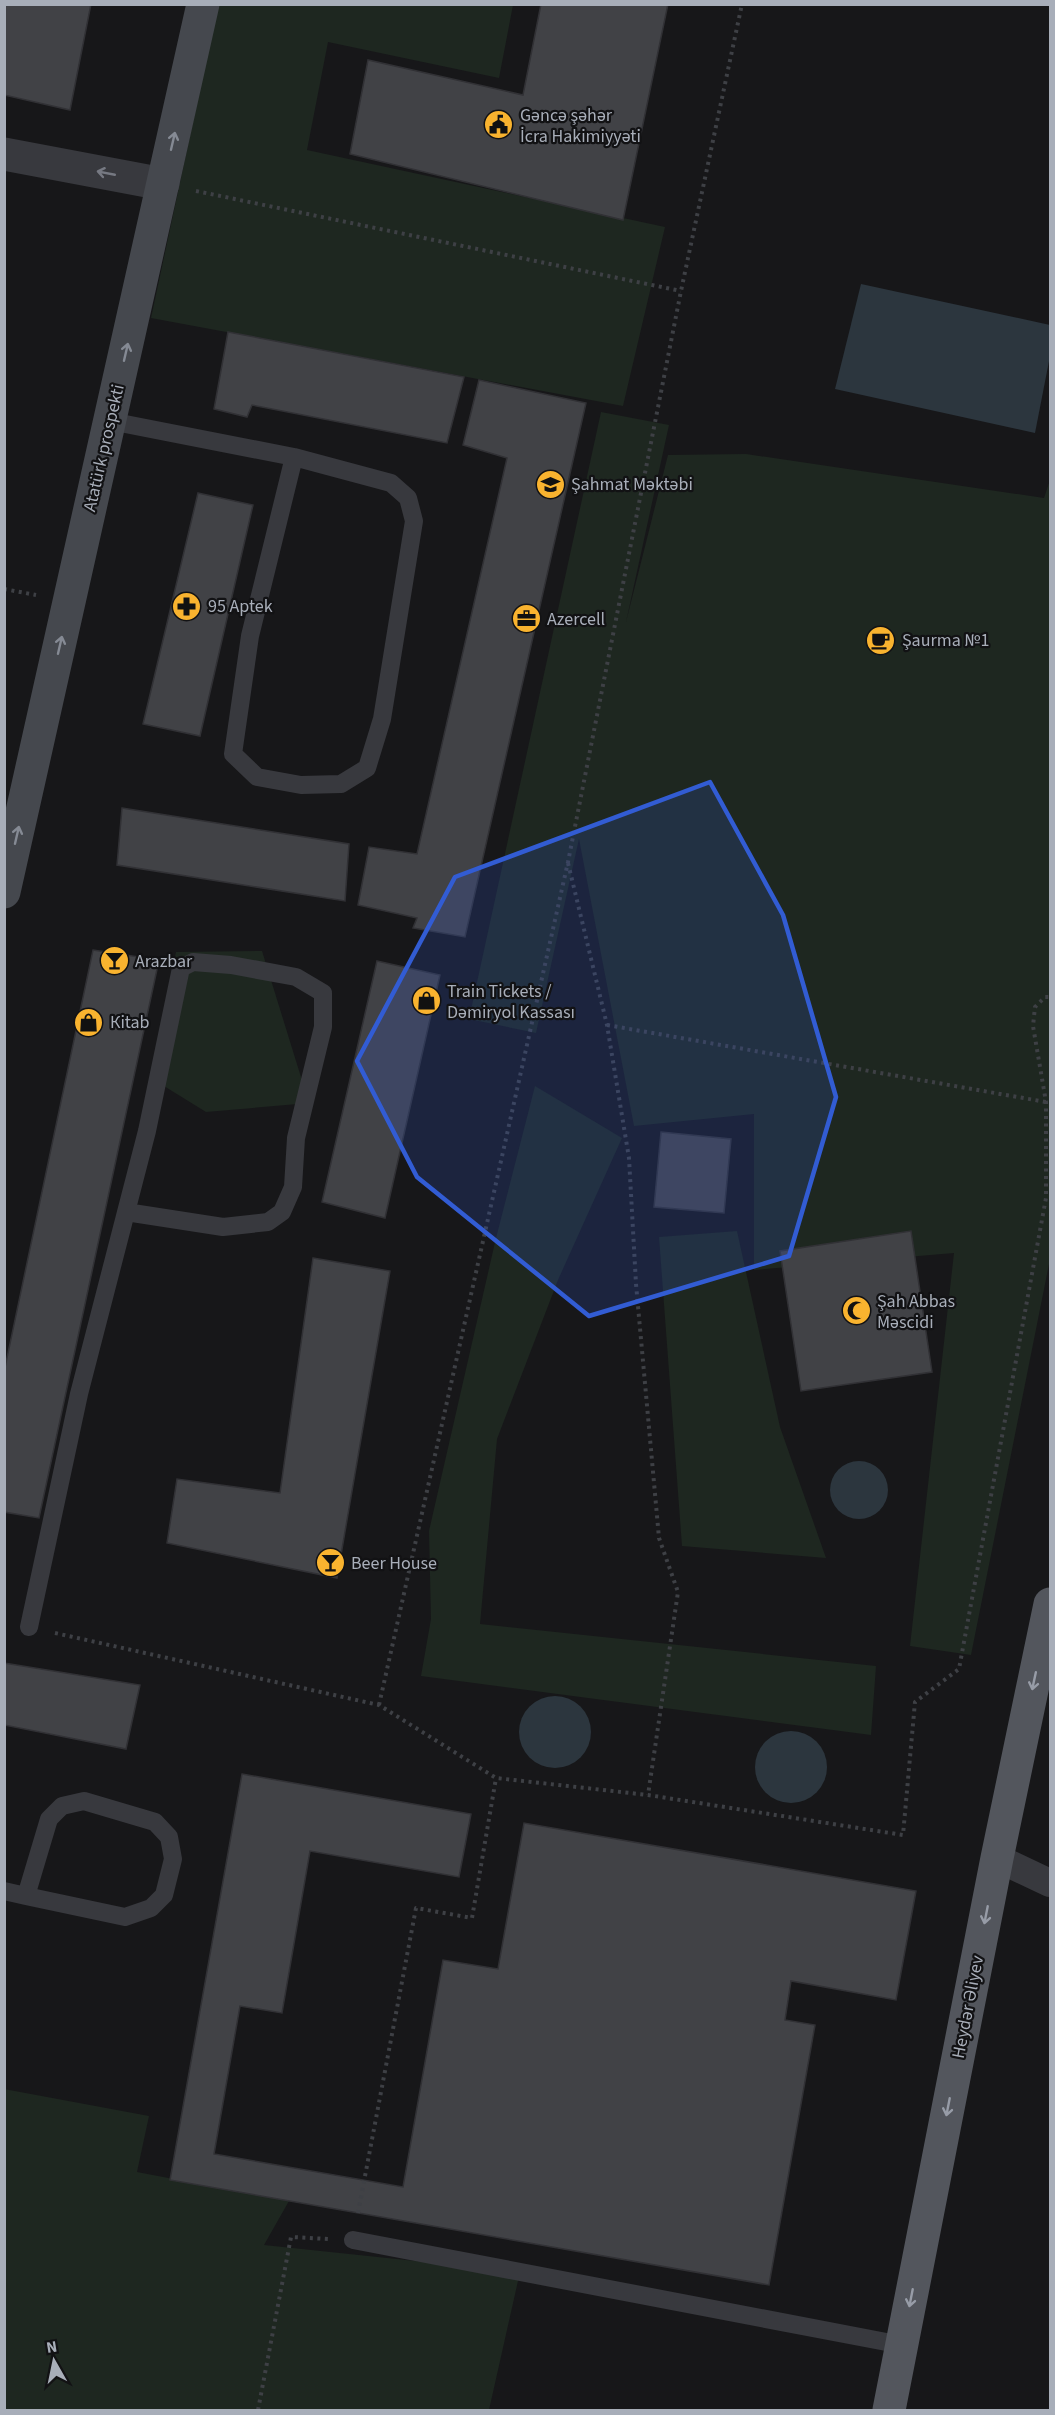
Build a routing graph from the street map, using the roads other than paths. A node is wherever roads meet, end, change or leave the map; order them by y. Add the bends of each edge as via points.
1 (203, 4) edge
2 (4, 154) edge
3 (163, 184) junction
4 (110, 422) junction
5 (294, 457) junction
6 (4, 892) edge
7 (126, 1212) junction
8 (1050, 1604) edge
9 (28, 1628) road end
10 (997, 1858) junction
11 (1050, 1883) edge
12 (4, 1891) edge
13 (26, 1896) junction
14 (353, 2240) road end
15 (902, 2345) junction
16 (889, 2410) edge

3 -> 1 main road, Atatürk prospekti
3 -> 2 street
4 -> 3 main road, Atatürk prospekti
4 - 5 lane
6 -> 4 main road, Atatürk prospekti
5 - 5 lane via 391,483 408,498 414,521 382,719 367,768 341,784 301,785 257,777 233,754 250,636
7 - 7 lane via 181,968 193,962 274,973 296,977 324,993 323,1027 296,1138 293,1187 282,1212 268,1222 223,1227
7 - 9 lane via 79,1395
8 -> 10 main road, Heydər Əliyev
10 - 11 street
10 -> 15 main road, Heydər Əliyev
12 - 13 lane
13 - 13 lane via 125,1917 151,1908 164,1895 173,1858 169,1837 155,1822 84,1801 62,1806 49,1819
14 - 15 lane
15 - 16 main road, Heydər Əliyev

